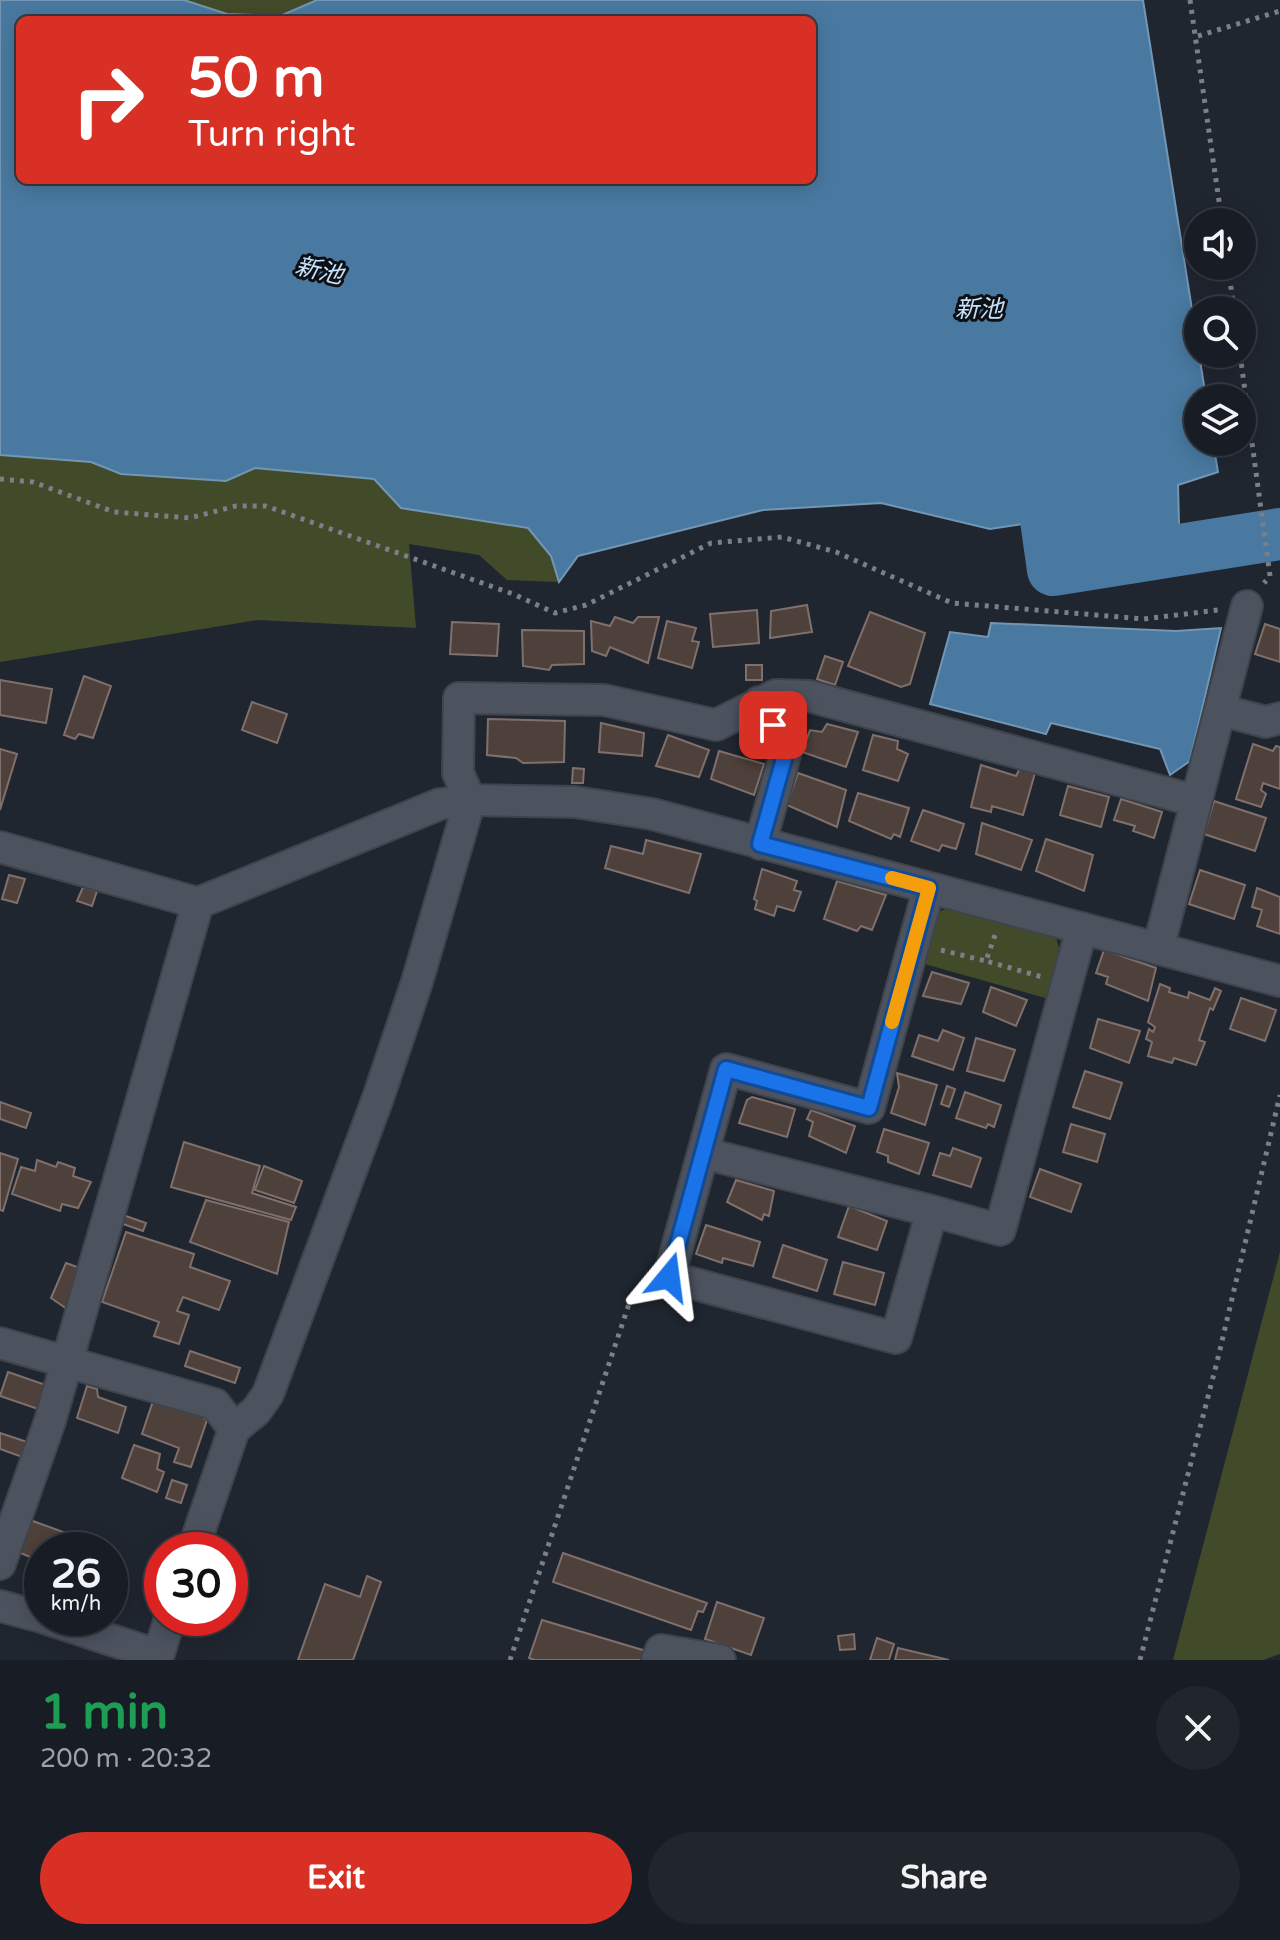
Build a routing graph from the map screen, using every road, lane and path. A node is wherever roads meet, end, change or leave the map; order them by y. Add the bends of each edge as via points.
1 (1190, 0) edge
2 (1280, 11) edge
3 (1198, 36) junction
4 (1220, 208) edge
5 (1242, 368) edge
6 (0, 479) edge
7 (1247, 606) junction
8 (759, 702) junction
9 (1220, 710) junction
10 (1280, 718) edge
11 (470, 800) junction
12 (1196, 801) junction
13 (760, 844) junction
14 (0, 847) edge
15 (929, 888) junction
16 (198, 903) junction
17 (1003, 907) junction
18 (1082, 928) junction
19 (1158, 949) junction
20 (986, 961) junction
21 (908, 963) junction
22 (1280, 981) edge
23 (1067, 983) junction
24 (1280, 1095) edge
25 (703, 1153) junction
26 (932, 1211) junction
27 (632, 1295) dead end
28 (0, 1343) edge
29 (66, 1362) junction
30 (234, 1429) junction
31 (199, 1532) edge
32 (0, 1564) edge
33 (0, 1606) edge
34 (24, 1613) edge
35 (94, 1636) edge
36 (164, 1636) edge
37 (157, 1658) edge
38 (510, 1660) edge
39 (657, 1660) edge
40 (720, 1660) edge
41 (1140, 1660) edge

1 - 3 path
2 - 3 path
3 - 4 path
5 - 7 path via 1270,576
6 - 7 path via 33,482 114,512 190,518 236,506 266,506 555,613 586,605 711,543 782,537 836,552 952,603 1144,619
7 - 9 street
8 - 11 street via 716,725 604,700 459,698 458,773
8 - 12 street via 776,695 809,696
8 - 13 street via 787,748
9 - 10 street via 1266,722
9 - 12 street
11 - 13 street via 611,806
11 - 16 street via 440,804
11 - 30 street via 383,1084 268,1394
12 - 19 street
13 - 15 street
14 - 16 street
15 - 17 street
15 - 21 street
16 - 29 street
17 - 18 street
17 - 20 path
18 - 19 street
18 - 23 street
19 - 22 street
20 - 21 path via 941,950
20 - 23 path
21 - 25 street via 869,1108 726,1069
23 - 26 street via 1000,1230
24 - 41 path
25 - 26 street
25 - 26 street via 669,1277 896,1338
27 - 38 path
28 - 29 street
29 - 30 street via 215,1404
29 - 32 street
30 - 31 street
33 - 34 street
35 - 37 street
36 - 37 street
39 - 40 street via 661,1650

